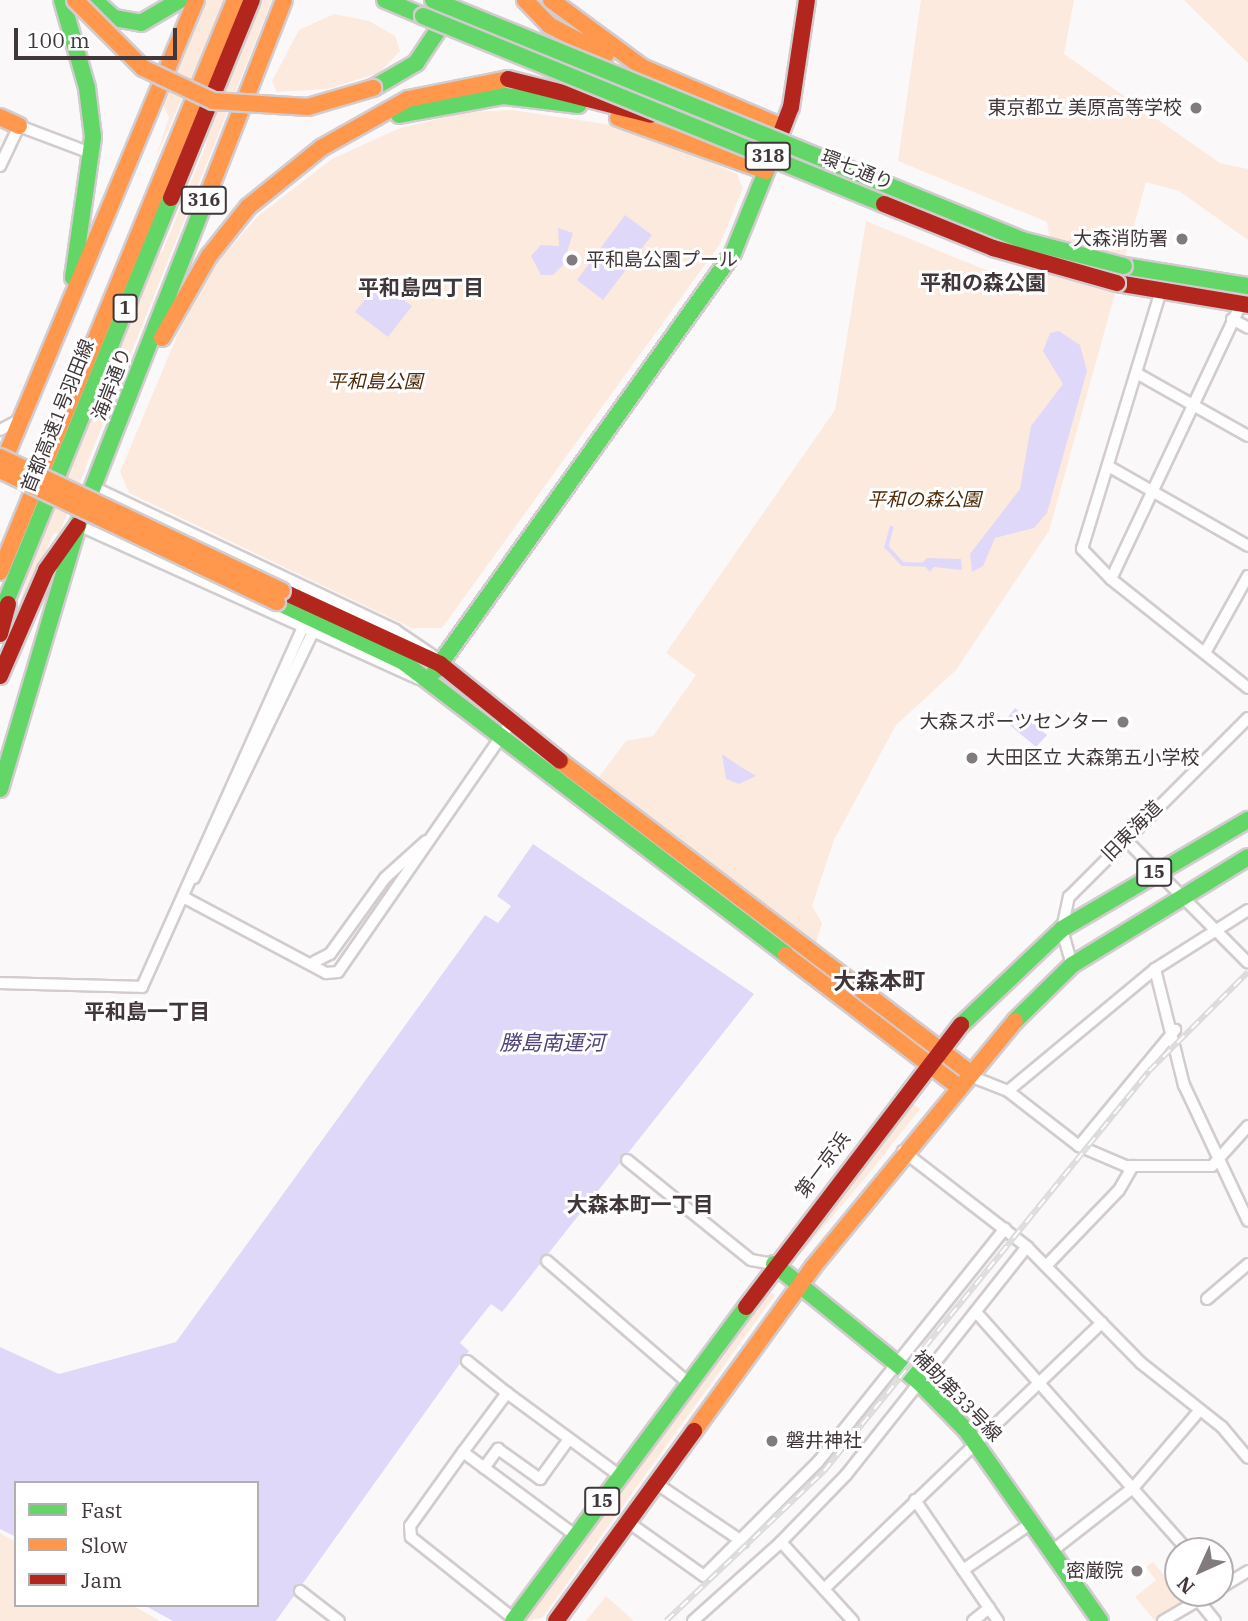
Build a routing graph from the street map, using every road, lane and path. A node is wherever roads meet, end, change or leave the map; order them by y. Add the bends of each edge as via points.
1 (62, 0) edge
2 (75, 0) edge
3 (94, 0) edge
4 (180, 0) edge
5 (196, 0) edge
6 (235, 0) edge
7 (252, 0) edge
8 (284, 0) edge
9 (385, 0) edge
10 (433, 0) edge
11 (455, 0) edge
12 (525, 0) edge
13 (551, 0) edge
14 (807, 0) edge
15 (710, 112) junction
16 (0, 117) edge
17 (19, 126) junction
18 (783, 127) junction
19 (702, 129) junction
20 (342, 135) junction
21 (174, 145) junction
22 (93, 154) junction
23 (0, 166) edge
24 (766, 171) junction
25 (121, 246) dead end
26 (1248, 286) edge
27 (1161, 290) junction
28 (70, 300) junction
29 (1246, 300) edge
30 (1232, 319) junction
31 (1248, 328) edge
32 (1138, 374) junction
33 (128, 402) junction
34 (1191, 404) junction
35 (23, 418) junction
36 (0, 430) edge
37 (1248, 436) edge
38 (0, 457) edge
39 (1108, 466) junction
40 (0, 470) edge
41 (93, 487) junction
42 (1151, 491) junction
43 (78, 526) junction
44 (1248, 546) edge
45 (8, 574) edge
46 (1248, 576) edge
47 (1111, 579) junction
48 (280, 596) junction
49 (0, 616) edge
50 (308, 629) junction
51 (0, 634) edge
52 (1206, 651) junction
53 (440, 664) junction
54 (0, 676) edge
55 (428, 681) junction
56 (1248, 688) edge
57 (1248, 718) edge
58 (511, 722) junction
59 (501, 736) junction
60 (0, 789) edge
61 (1248, 820) edge
62 (1123, 837) junction
63 (426, 841) junction
64 (1248, 857) edge
65 (1157, 871) junction
66 (1180, 895) junction
67 (185, 898) junction
68 (1248, 910) edge
69 (1062, 929) junction
70 (1218, 933) junction
71 (314, 962) junction
72 (1248, 963) edge
73 (1072, 965) junction
74 (1155, 969) junction
75 (0, 983) edge
76 (1175, 1030) junction
77 (939, 1050) junction
78 (926, 1064) junction
79 (963, 1077) junction
80 (1008, 1091) junction
81 (1248, 1126) edge
82 (1079, 1146) junction
83 (903, 1151) junction
84 (627, 1160) dead end
85 (1217, 1160) junction
86 (1133, 1166) junction
87 (1248, 1221) edge
88 (1005, 1229) junction
89 (1027, 1247) junction
90 (547, 1261) dead end
91 (775, 1264) junction
92 (1248, 1264) edge
93 (1046, 1266) junction
94 (800, 1284) junction
95 (1207, 1299) dead end
96 (976, 1312) junction
97 (1102, 1322) junction
98 (467, 1361) dead end
99 (897, 1363) junction
100 (1038, 1381) junction
101 (687, 1382) junction
102 (919, 1382) junction
103 (507, 1393) junction
104 (1200, 1410) junction
105 (569, 1439) junction
106 (975, 1440) junction
107 (463, 1452) junction
108 (1248, 1458) edge
109 (484, 1468) junction
110 (620, 1476) junction
111 (657, 1484) junction
112 (1134, 1487) junction
113 (915, 1500) junction
114 (628, 1522) junction
115 (1032, 1522) junction
116 (576, 1536) junction
117 (1176, 1537) edge
118 (743, 1542) junction
119 (781, 1542) junction
120 (1052, 1551) junction
121 (963, 1570) junction
122 (824, 1589) junction
123 (300, 1591) dead end
124 (1188, 1607) edge
125 (1203, 1607) edge
126 (989, 1608) junction
127 (514, 1620) edge
128 (339, 1621) edge
129 (556, 1621) edge
130 (693, 1621) edge
131 (853, 1621) edge
132 (973, 1621) edge
133 (999, 1621) edge
134 (1100, 1621) edge
135 (1163, 1621) edge
136 (1214, 1621) edge

1 - 22 main road via 88,97
2 - 11 main road, bridge via 143,68 213,101 308,107 373,88 425,54
3 - 4 main road via 114,18 141,23
5 - 28 main road
6 - 21 main road, 首都高速1号羽田線 / 1
7 - 45 main road, 首都高速1号羽田線 / 1
8 - 33 main road, 海岸通り / 316
9 - 19 main road, 環七通り / 318, bridge
10 - 15 main road, 環七通り / 318, bridge
12 - 15 main road, bridge via 539,16
13 - 18 main road via 642,67
14 - 18 main road
15 - 26 main road, 環七通り / 318, bridge via 1022,240 1124,266
16 - 17 main road
17 - 22 street
17 - 23 street
18 - 24 main road
19 - 20 main road, bridge via 513,79 467,83 408,99
19 - 27 main road, 環七通り / 318, bridge via 993,248 1116,283
20 - 24 main road via 445,103 536,97 596,110
20 - 33 main road via 263,192 220,239
21 - 25 main road
21 - 45 main road, 首都高速1号羽田線 / 1
22 - 28 main road
24 - 53 main road via 733,253
27 - 29 main road, 環七通り / 318
27 - 32 street
28 - 35 main road
29 - 30 street
30 - 31 street
30 - 34 street
32 - 34 street
32 - 39 street
33 - 41 main road, 海岸通り / 316
34 - 37 street
34 - 42 street
35 - 36 street
35 - 40 main road
38 - 48 main road, bridge
39 - 42 street
39 - 47 street via 1082,549
40 - 48 main road, bridge
41 - 43 main road, 海岸通り / 316
41 - 53 street via 395,630
42 - 44 street
42 - 47 street
43 - 50 street
43 - 54 main road via 46,570
43 - 60 main road, 海岸通り / 316
45 - 49 main road, 首都高速1号羽田線 / 1
45 - 51 main road
46 - 52 street
47 - 52 street
48 - 53 main road
48 - 55 main road via 402,661
50 - 55 street
50 - 67 street
52 - 56 street
53 - 55 main road
53 - 58 main road
55 - 59 main road
57 - 62 street, 旧東海道
58 - 59 street
58 - 77 main road
59 - 63 street
59 - 78 main road
61 - 65 main road, 第一京浜 / 15
62 - 65 street
62 - 69 street, 旧東海道 via 1069,897
63 - 71 street via 385,878 330,954
63 - 71 street via 416,868 344,968 331,974
64 - 66 main road, 15
65 - 66 street
65 - 69 main road, 第一京浜 / 15
66 - 70 street
66 - 73 main road, 15
67 - 71 street
67 - 75 street via 142,987
68 - 70 street
69 - 73 street, 旧東海道
69 - 77 main road, 第一京浜 / 15 via 998,984
70 - 72 street
70 - 74 street
73 - 79 main road, 15
74 - 76 street
74 - 80 street
76 - 82 street
76 - 85 street via 1184,1085
77 - 78 main road, 第一京浜 / 15
77 - 79 main road
78 - 79 main road
78 - 91 main road, 第一京浜 / 15
79 - 80 street
79 - 83 main road, 15
80 - 82 street
81 - 85 street
82 - 86 street
83 - 88 street
83 - 94 main road, 15
84 - 91 street via 751,1260
85 - 86 street via 1212,1166
85 - 87 street
86 - 93 street via 1119,1190
88 - 89 street
88 - 99 street
89 - 93 street
89 - 96 street
90 - 101 street
91 - 94 main road, 補助第33号線
91 - 101 main road, 第一京浜 / 15
92 - 95 street
93 - 97 street
94 - 99 main road, 補助第33号線
94 - 111 main road, 15
96 - 100 street
96 - 102 street
97 - 100 street
97 - 104 street
98 - 103 street
99 - 102 main road, 補助第33号線
99 - 118 street
100 - 106 street
100 - 112 street
101 - 110 main road, 第一京浜 / 15
102 - 106 main road, 補助第33号線
102 - 119 street via 846,1475
103 - 105 street
103 - 107 street
104 - 108 street
104 - 112 street
105 - 109 street via 540,1479 498,1449
105 - 110 street
106 - 113 street
106 - 115 main road, 補助第33号線
107 - 109 street
107 - 127 street via 410,1526 411,1537
109 - 116 street
110 - 116 main road, 第一京浜 / 15
111 - 114 main road, 15
111 - 118 street
112 - 117 street
112 - 120 street
113 - 121 street
113 - 122 street
114 - 118 street via 704,1576
114 - 129 main road, 15
115 - 120 main road, 補助第33号線
115 - 121 street
116 - 127 main road, 第一京浜 / 15
119 - 122 street
119 - 130 street
120 - 134 main road, 補助第33号線
121 - 126 street
122 - 131 street
123 - 128 street
124 - 135 street
125 - 136 street
126 - 132 street
126 - 133 street

